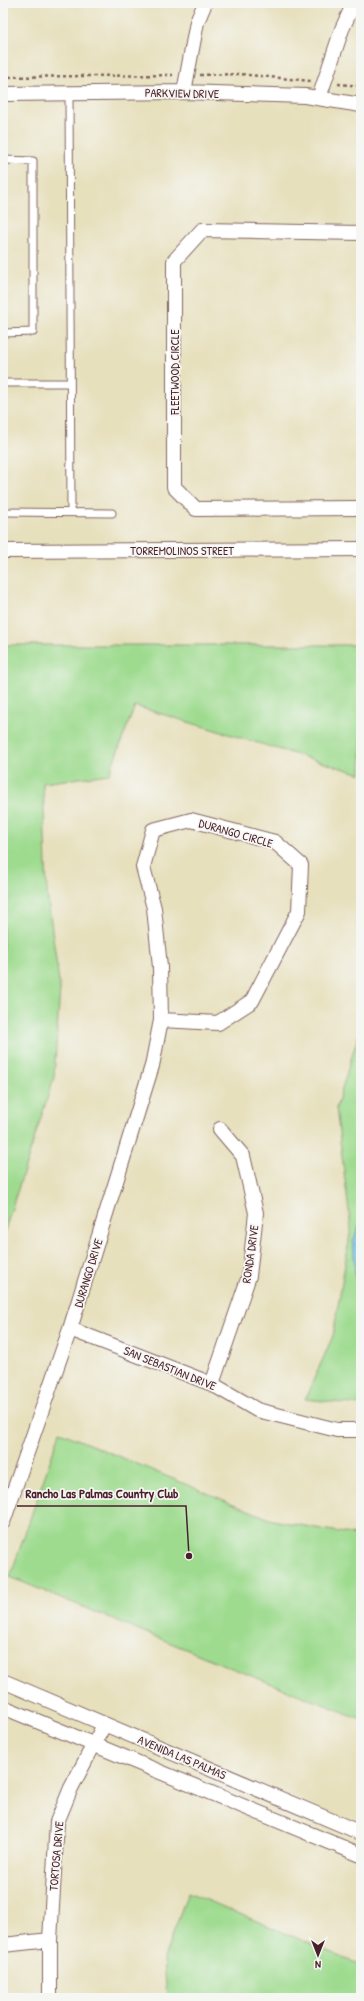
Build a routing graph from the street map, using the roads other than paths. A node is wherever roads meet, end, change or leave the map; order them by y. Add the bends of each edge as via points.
1 (205, 3) edge
2 (354, 3) edge
3 (184, 92) junction
4 (69, 93) junction
5 (3, 94) edge
6 (319, 98) junction
7 (361, 105) edge
8 (3, 160) edge
9 (361, 233) edge
10 (3, 333) edge
11 (3, 383) edge
12 (70, 383) junction
13 (361, 508) edge
14 (3, 512) edge
15 (71, 512) junction
16 (112, 513) dead end
17 (361, 549) edge
18 (3, 551) edge
19 (160, 1020) junction
20 (220, 1129) dead end
21 (70, 1329) junction
22 (212, 1384) junction
23 (361, 1430) edge
24 (3, 1522) edge
25 (3, 1681) edge
26 (3, 1707) edge
27 (104, 1725) junction
28 (95, 1746) junction
29 (361, 1833) edge
30 (361, 1855) edge
31 (50, 1940) junction
32 (3, 1945) edge
33 (50, 1998) edge

1 - 3 street via 197,22
2 - 6 street via 342,29
3 - 4 street, PARKVIEW DRIVE
3 - 6 street, PARKVIEW DRIVE
4 - 5 street, PARKVIEW DRIVE
4 - 12 lane
6 - 7 street, PARKVIEW DRIVE
8 - 10 lane via 33,161 33,332
9 - 13 street, FLEETWOOD CIRCLE via 202,230 174,261 174,487 196,509
11 - 12 lane
12 - 15 lane
14 - 15 lane
15 - 16 lane
17 - 18 street, TORREMOLINOS STREET
19 - 19 street, DURANGO CIRCLE via 218,1023 252,1001 299,911 301,865 275,842 191,820 152,830 143,867 154,908 160,967
19 - 21 street, DURANGO DRIVE via 152,1066
20 - 22 street, RONDA DRIVE via 244,1156 256,1213 249,1276
21 - 22 street, SAN SEBASTIAN DRIVE
21 - 24 street, DURANGO DRIVE
22 - 23 street, SAN SEBASTIAN DRIVE via 257,1410 337,1430
25 - 27 street, AVENIDA LAS PALMAS
26 - 28 street, AVENIDA LAS PALMAS
27 - 28 street, TORTOSA DRIVE
27 - 29 street, AVENIDA LAS PALMAS
28 - 30 street, AVENIDA LAS PALMAS
28 - 31 street, TORTOSA DRIVE via 71,1788 57,1822
31 - 32 street
31 - 33 street, TORTOSA DRIVE

